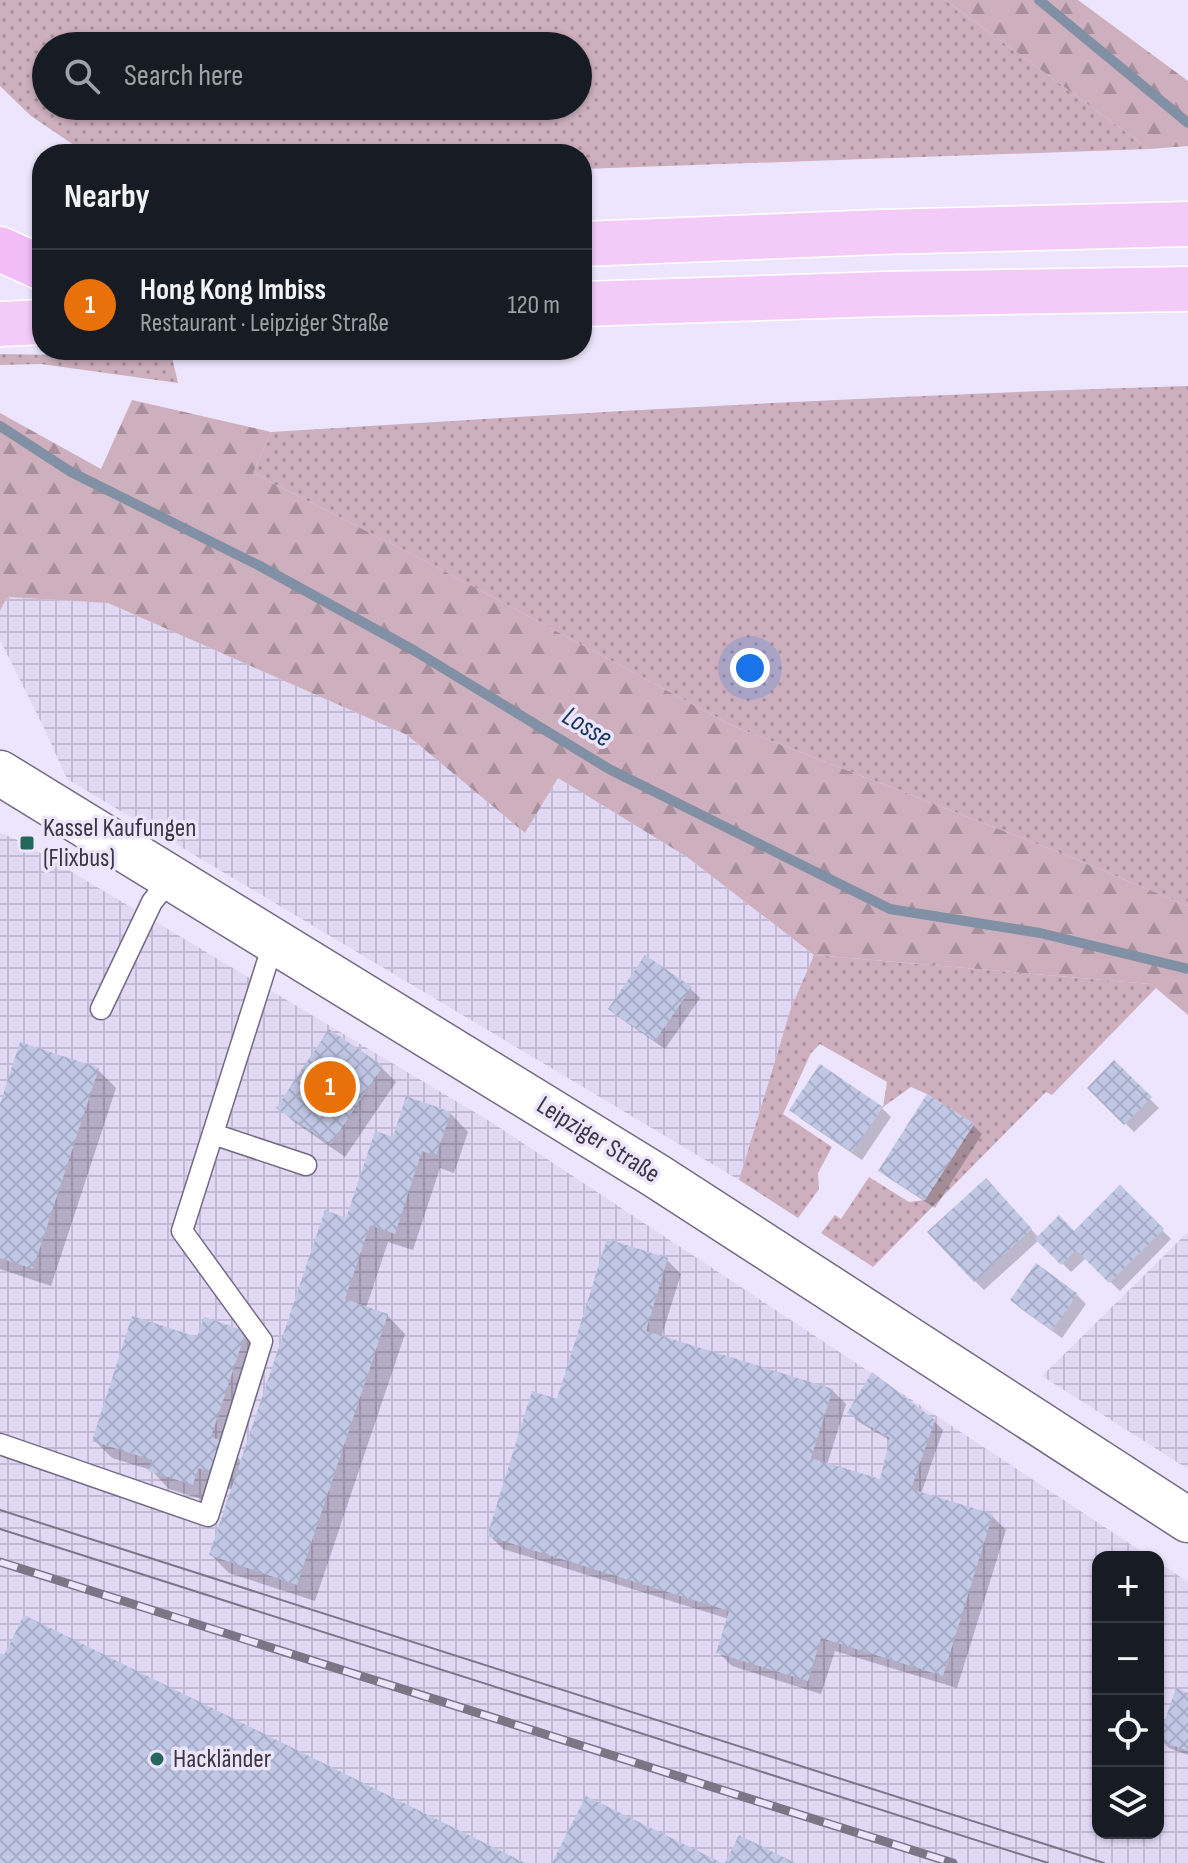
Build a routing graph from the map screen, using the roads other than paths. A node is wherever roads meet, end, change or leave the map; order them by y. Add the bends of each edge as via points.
1 (1188, 224) edge
2 (592, 244) edge
3 (0, 249) edge
4 (32, 265) edge
5 (32, 270) edge
6 (0, 271) edge
7 (1188, 289) edge
8 (592, 304) edge
9 (32, 322) edge
10 (0, 324) edge
11 (2, 780) edge
12 (171, 878) junction
13 (274, 941) junction
14 (101, 1009) dead end
15 (213, 1134) junction
16 (306, 1165) dead end
17 (0, 1444) edge
18 (1188, 1520) edge

1 - 2 highway
3 - 4 highway
5 - 6 highway
7 - 8 highway
9 - 10 highway
11 - 12 street, Leipziger Straße
12 - 13 street, Leipziger Straße
12 - 14 lane via 152,902
13 - 15 lane
13 - 18 street, Leipziger Straße via 655,1175
15 - 16 lane
15 - 17 lane via 182,1231 262,1341 208,1516

